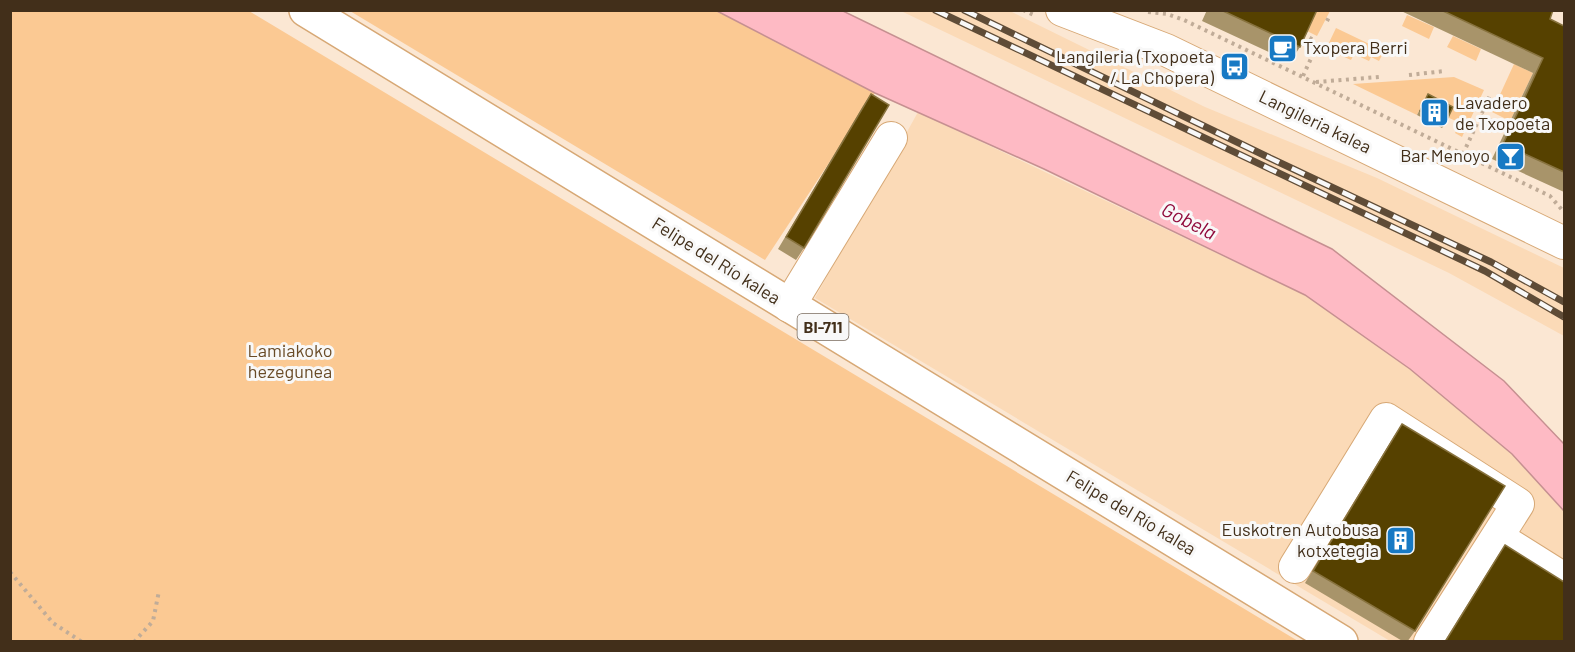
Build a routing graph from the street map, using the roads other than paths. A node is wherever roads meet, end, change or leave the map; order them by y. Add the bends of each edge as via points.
1 (306, 10) edge
2 (1062, 10) edge
3 (891, 138) dead end
4 (1564, 243) edge
5 (789, 306) junction
6 (1497, 537) junction
7 (1295, 567) dead end
8 (1564, 579) edge
9 (1341, 642) edge
10 (1430, 642) edge

1 - 5 main road, Felipe del Río kalea / BI-711
2 - 4 street, Langileria kalea via 1166,50
3 - 5 street
5 - 9 main road, Felipe del Río kalea / BI-711
6 - 7 street via 1518,504 1386,419
6 - 8 street
6 - 10 street

